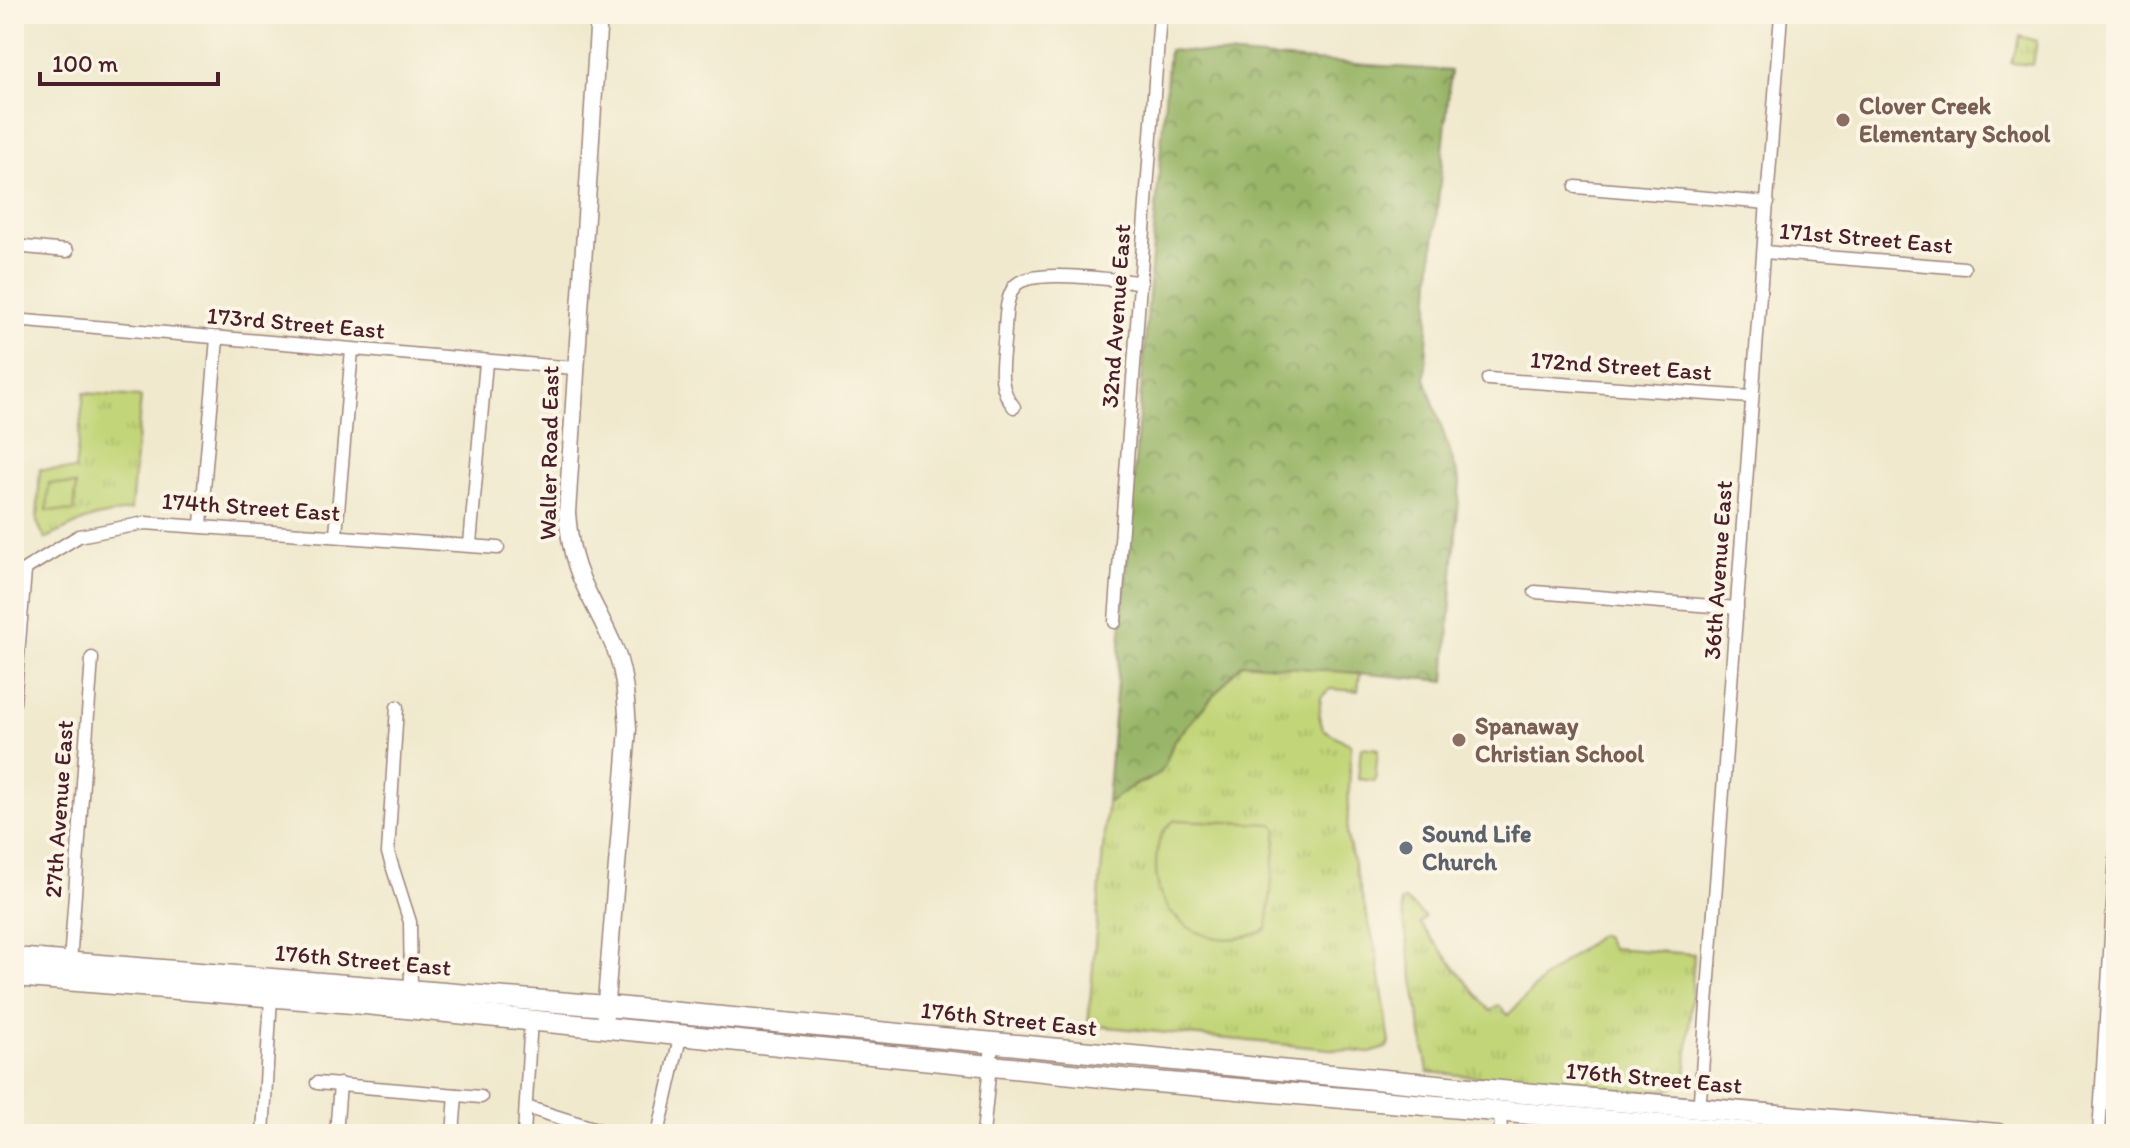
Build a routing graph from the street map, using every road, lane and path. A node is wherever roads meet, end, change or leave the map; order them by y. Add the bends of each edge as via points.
1 (599, 14) edge
2 (1160, 14) edge
3 (1781, 14) edge
4 (1576, 187) dead end
5 (1768, 203) junction
6 (14, 246) edge
7 (67, 251) dead end
8 (1764, 252) junction
9 (1964, 268) dead end
10 (1141, 282) junction
11 (14, 320) edge
12 (217, 338) junction
13 (352, 350) junction
14 (486, 362) junction
15 (574, 368) junction
16 (1488, 379) dead end
17 (1751, 397) junction
18 (1014, 407) dead end
19 (201, 524) junction
20 (336, 534) junction
21 (470, 544) junction
22 (498, 548) dead end
23 (20, 574) edge
24 (1535, 592) dead end
25 (1737, 608) junction
26 (1115, 622) dead end
27 (92, 658) dead end
28 (14, 703) edge
29 (397, 707) dead end
30 (2116, 854) edge
31 (14, 958) edge
32 (70, 963) junction
33 (14, 976) edge
34 (353, 985) junction
35 (411, 990) junction
36 (271, 997) junction
37 (605, 1016) junction
38 (531, 1019) junction
39 (681, 1033) junction
40 (991, 1054) junction
41 (317, 1083) dead end
42 (340, 1084) junction
43 (456, 1095) junction
44 (481, 1097) dead end
45 (526, 1107) junction
46 (1698, 1118) junction
47 (1500, 1124) edge
48 (1970, 1133) edge
49 (263, 1134) edge
50 (336, 1134) edge
51 (453, 1134) edge
52 (524, 1134) edge
53 (612, 1134) edge
54 (658, 1134) edge
55 (983, 1134) edge
56 (1765, 1134) edge
57 (1998, 1134) edge
58 (2099, 1134) edge

1 - 15 street, Waller Road East
2 - 10 street, 32nd Avenue East
3 - 5 street, 36th Avenue East
4 - 5 street
5 - 8 street, 36th Avenue East
6 - 7 street
8 - 9 street, 171st Street East
8 - 17 street, 36th Avenue East
10 - 18 street via 1042,275 1021,280 1007,306 1002,377 1005,396
10 - 26 street, 32nd Avenue East
11 - 12 street, 173rd Street East
12 - 13 street, 173rd Street East
12 - 19 street
13 - 14 street, 173rd Street East
13 - 20 street
14 - 15 street, 173rd Street East
14 - 21 street
15 - 37 street, Waller Road East via 567,499 570,546 586,596 613,643 627,707
16 - 17 street, 172nd Street East
17 - 25 street, 36th Avenue East
19 - 20 street, 174th Street East
19 - 23 street, 174th Street East via 104,529 79,536
20 - 21 street, 174th Street East
21 - 22 street, 174th Street East
23 - 28 street
24 - 25 street
25 - 46 street, 36th Avenue East
27 - 32 street, 27th Avenue East
29 - 35 street via 388,853 410,922
30 - 58 street
31 - 32 main road, 176th Street East
32 - 34 main road, 176th Street East
33 - 36 main road, 176th Street East
34 - 35 main road, 176th Street East
34 - 36 main road via 339,994 278,989
35 - 37 main road, 176th Street East
36 - 38 main road, 176th Street East
36 - 49 street
37 - 38 main road, 176th Street East
37 - 39 main road, 176th Street East
37 - 40 main road, 176th Street East
38 - 45 street
39 - 40 main road, 176th Street East
39 - 54 street
40 - 46 main road, 176th Street East
40 - 47 main road, 176th Street East
40 - 55 street
41 - 42 street
42 - 43 street
42 - 50 street
43 - 44 street
43 - 51 street
45 - 52 street
45 - 53 street
46 - 47 main road, 176th Street East
46 - 48 main road, 176th Street East
46 - 56 main road, 176th Street East
48 - 57 main road, 176th Street East

